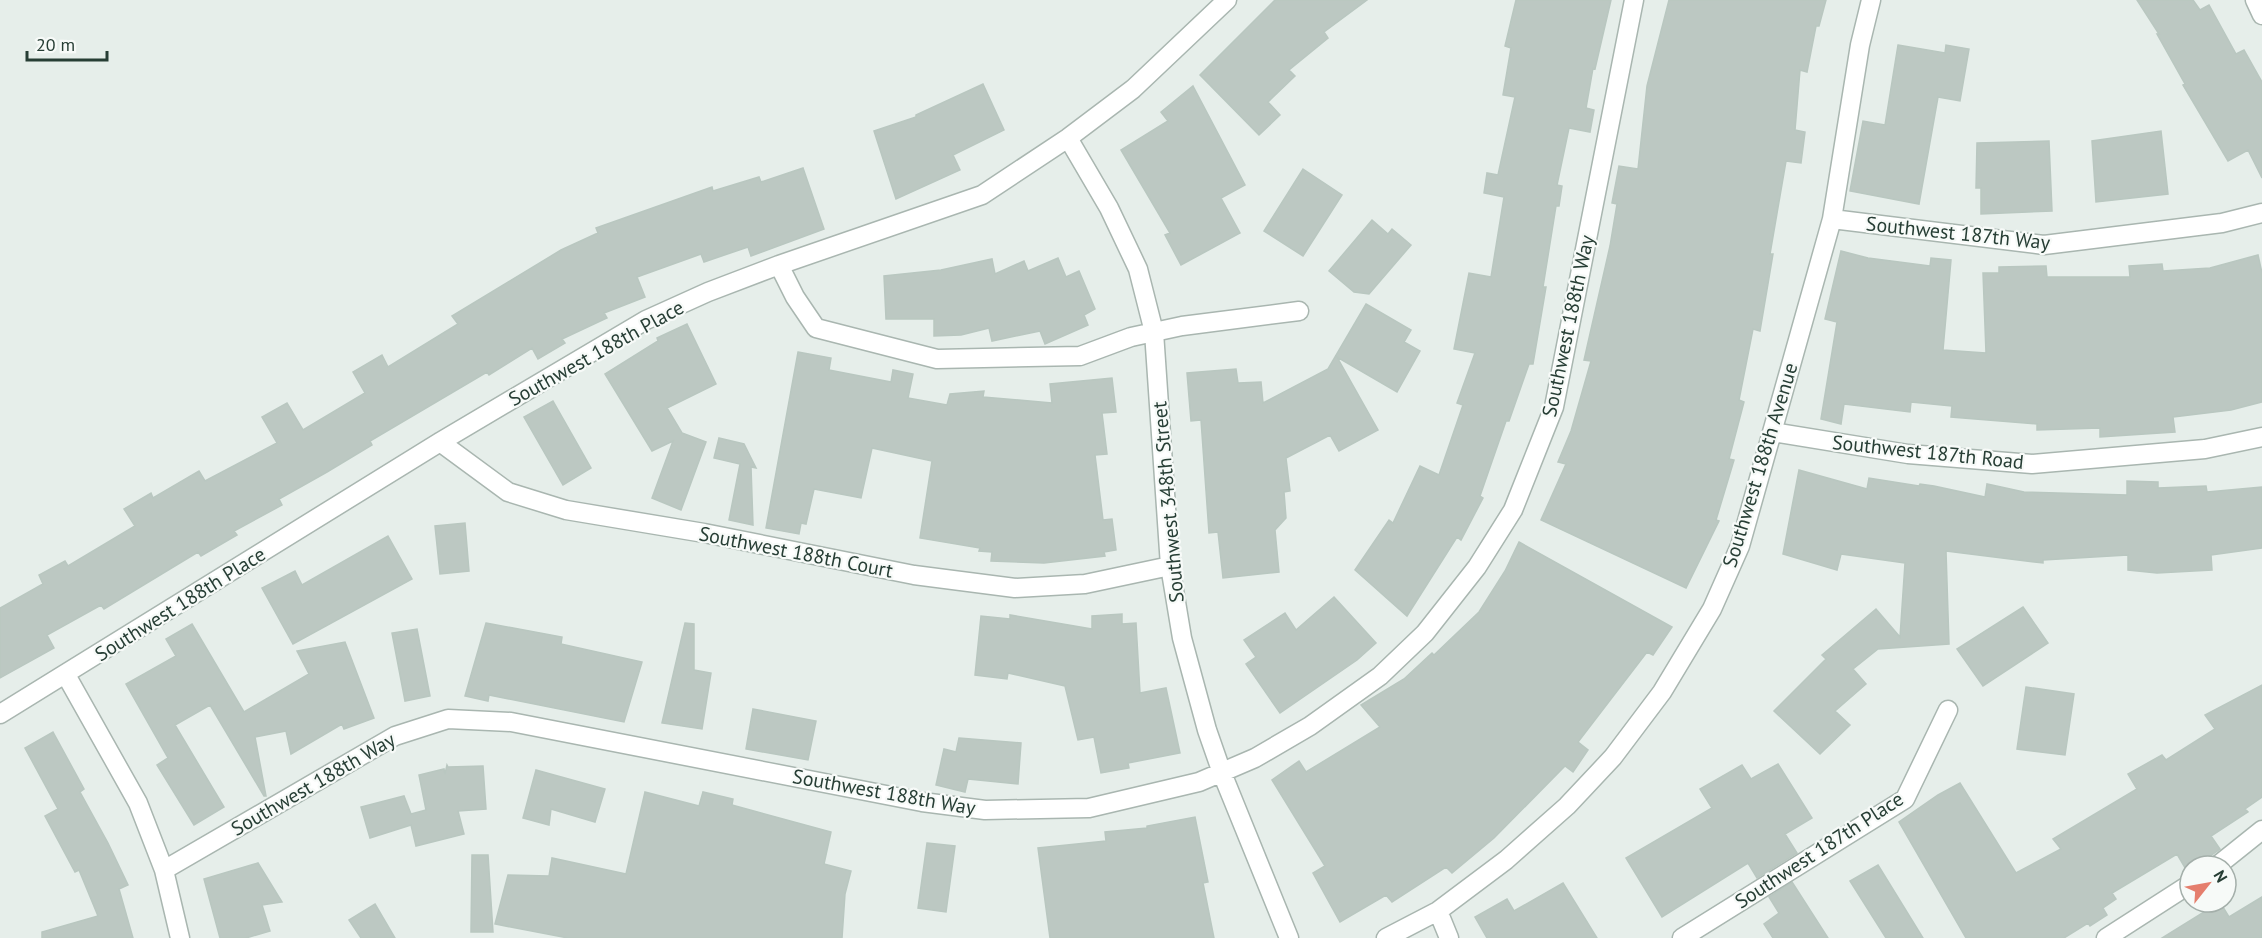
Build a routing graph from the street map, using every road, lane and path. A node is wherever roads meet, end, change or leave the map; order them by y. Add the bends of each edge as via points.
1 (1227, 0) edge
2 (1634, 0) edge
3 (1870, 0) edge
4 (2255, 0) edge
5 (2262, 15) edge
6 (1068, 138) junction
7 (2262, 213) edge
8 (1832, 219) junction
9 (779, 265) junction
10 (1299, 311) dead end
11 (1154, 332) junction
12 (1772, 432) junction
13 (2262, 437) edge
14 (441, 442) junction
15 (1170, 566) junction
16 (66, 675) junction
17 (1948, 710) dead end
18 (0, 714) edge
19 (1222, 773) junction
20 (2262, 830) edge
21 (2232, 854) edge
22 (164, 870) junction
23 (2178, 892) edge
24 (1438, 911) junction
25 (180, 938) edge
26 (1289, 938) edge
27 (1386, 938) edge
28 (1449, 938) edge
29 (1682, 938) edge
30 (2106, 938) edge

1 - 6 street, Southwest 188th Place via 1133,89
2 - 19 street, Southwest 188th Way via 1554,407 1513,510 1477,567 1425,633 1380,676 1310,726
3 - 8 street, Southwest 188th Avenue
4 - 5 street
6 - 9 street, Southwest 188th Place via 982,195
6 - 11 street, Southwest 348th Street via 1138,268
7 - 8 street, Southwest 187th Way via 2222,223 2044,245
8 - 12 street, Southwest 188th Avenue
9 - 11 street via 816,328 937,359 1080,356
9 - 14 street, Southwest 188th Place via 646,320
10 - 11 street
11 - 15 street, Southwest 348th Street
12 - 13 street, Southwest 187th Road via 1908,454 2032,464 2205,449
12 - 24 street, Southwest 188th Avenue via 1740,546 1712,609 1662,692 1613,757 1567,806 1506,860
14 - 15 street, Southwest 188th Court via 508,492 567,510 914,575 1015,588 1085,584
14 - 16 street, Southwest 188th Place
15 - 19 street, Southwest 348th Street via 1182,638
16 - 18 street, Southwest 188th Place
16 - 22 street via 138,803
17 - 29 street, Southwest 187th Place via 1905,799
19 - 22 street, Southwest 188th Way via 1089,808 985,810 922,802 511,722 448,719 394,736
19 - 26 street, Southwest 348th Street
20 - 21 street
22 - 25 street
23 - 30 street
24 - 27 street, Southwest 188th Avenue
24 - 28 street

